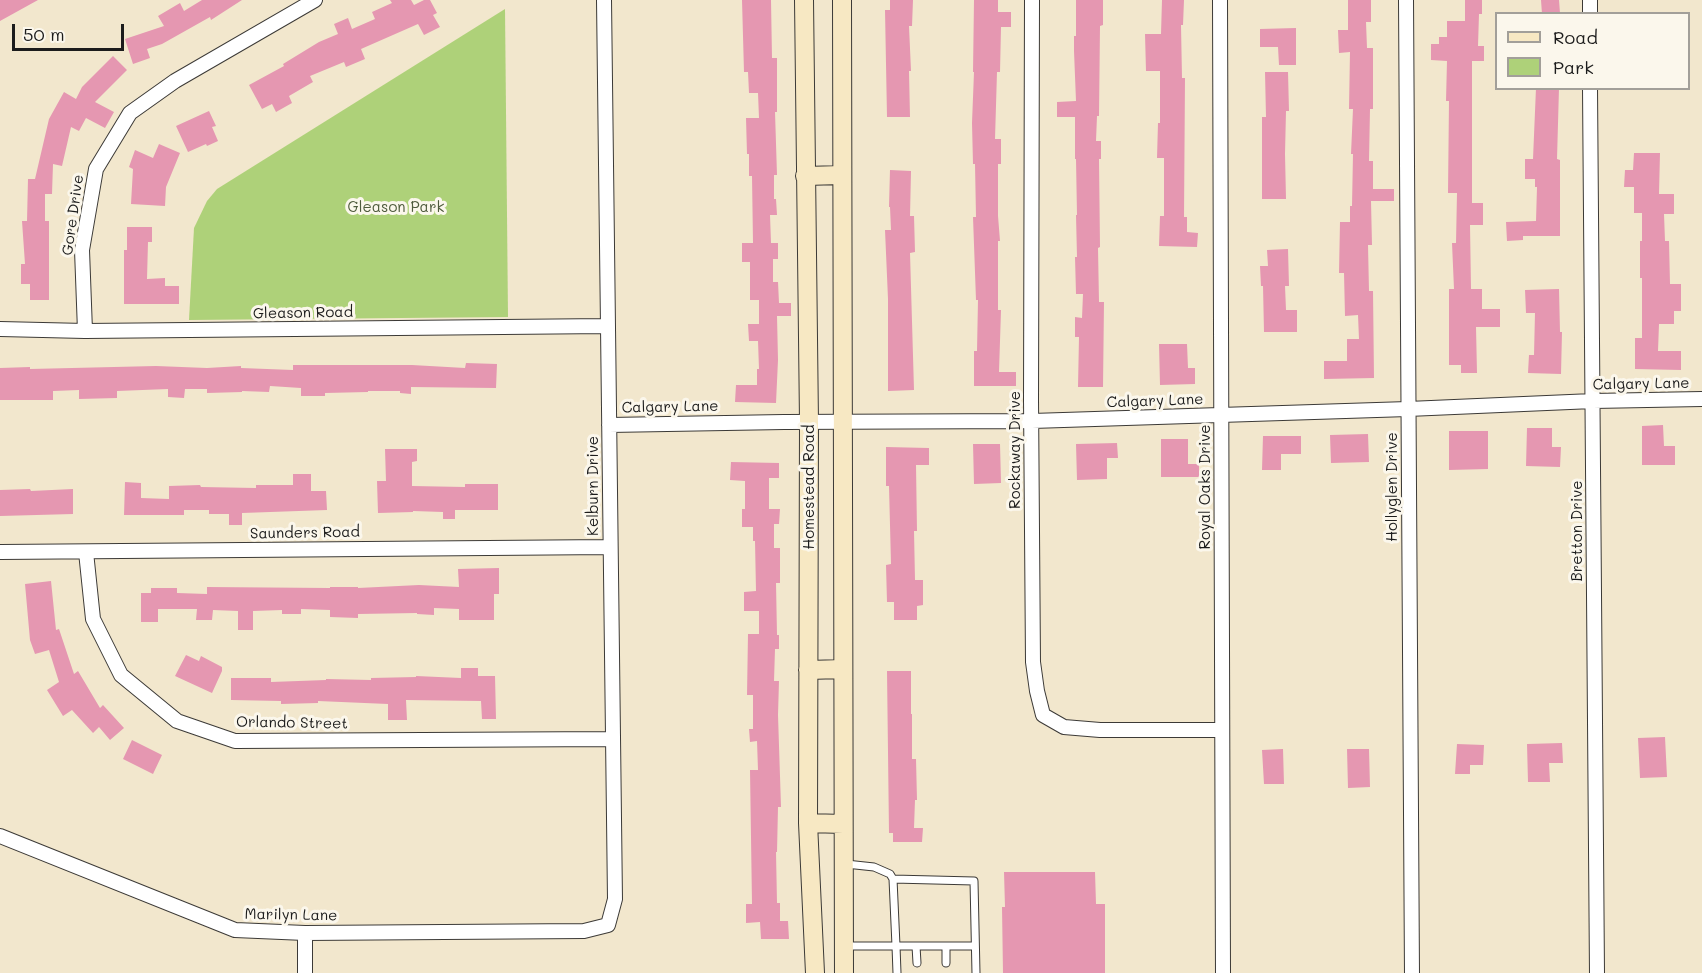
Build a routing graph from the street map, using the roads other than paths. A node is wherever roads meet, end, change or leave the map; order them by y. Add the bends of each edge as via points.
1 (315, 0) edge
2 (604, 0) edge
3 (804, 0) edge
4 (842, 0) edge
5 (1032, 0) edge
6 (1220, 0) edge
7 (1406, 0) edge
8 (1590, 90) edge
9 (842, 175) junction
10 (805, 176) junction
11 (607, 326) junction
12 (0, 329) edge
13 (85, 331) junction
14 (1702, 399) edge
15 (1593, 400) junction
16 (1408, 409) junction
17 (1221, 416) junction
18 (1032, 421) junction
19 (809, 422) junction
20 (842, 422) junction
21 (609, 425) junction
22 (610, 547) junction
23 (0, 552) edge
24 (86, 552) junction
25 (843, 669) junction
26 (808, 670) junction
27 (1222, 730) junction
28 (612, 739) junction
29 (808, 823) junction
30 (843, 824) junction
31 (0, 836) edge
32 (843, 864) junction
33 (893, 879) junction
34 (563, 932) joint
35 (304, 933) junction
36 (844, 946) junction
37 (896, 946) junction
38 (916, 946) junction
39 (946, 946) junction
40 (975, 946) junction
41 (916, 963) dead end
42 (946, 963) dead end
43 (305, 973) edge
44 (815, 973) edge
45 (844, 973) edge
46 (897, 973) edge
47 (976, 973) edge
48 (1223, 973) edge
49 (1412, 973) edge
50 (1597, 973) edge

1 - 13 street, Gore Drive via 175,81 130,113 96,169 82,250
2 - 11 street, Kelburn Drive
3 - 10 main road, Homestead Road
4 - 9 main road
5 - 18 street, Rockaway Drive
6 - 17 street, Royal Oaks Drive
7 - 16 street, Hollyglen Drive
8 - 15 street, Bretton Drive
9 - 10 main road
9 - 20 main road
10 - 19 main road, Homestead Road
11 - 13 street, Gleason Road
11 - 21 street, Kelburn Drive
12 - 13 street, Gleason Road
14 - 15 street, Calgary Lane
15 - 16 street, Calgary Lane
15 - 50 street, Bretton Drive
16 - 17 street, Calgary Lane
16 - 49 street, Hollyglen Drive
17 - 18 street, Calgary Lane
17 - 27 street, Royal Oaks Drive
18 - 20 street, Calgary Lane
18 - 27 street, Rockaway Drive via 1033,662 1042,715 1064,727
19 - 20 street, Calgary Lane
19 - 21 street, Calgary Lane
19 - 26 main road, Homestead Road
20 - 25 main road
21 - 22 street, Kelburn Drive
22 - 24 street, Saunders Road
22 - 28 street, Kelburn Drive
23 - 24 street, Saunders Road
24 - 28 street, Orlando Street via 93,619 121,675 177,721 235,741
25 - 26 main road
25 - 30 main road
26 - 29 main road, Homestead Road
27 - 48 street, Royal Oaks Drive
28 - 34 street, Kelburn Drive via 615,899 608,925
29 - 30 main road
29 - 44 main road, Homestead Road
30 - 32 main road
31 - 35 street, Marilyn Lane via 235,930
32 - 33 lane via 874,867
32 - 36 main road
33 - 37 lane
33 - 40 lane via 974,881
34 - 35 street, Marilyn Lane
35 - 43 street
36 - 37 lane
36 - 45 main road
37 - 38 lane
37 - 46 lane
38 - 39 lane
38 - 41 lane
39 - 40 lane
39 - 42 lane
40 - 47 lane

